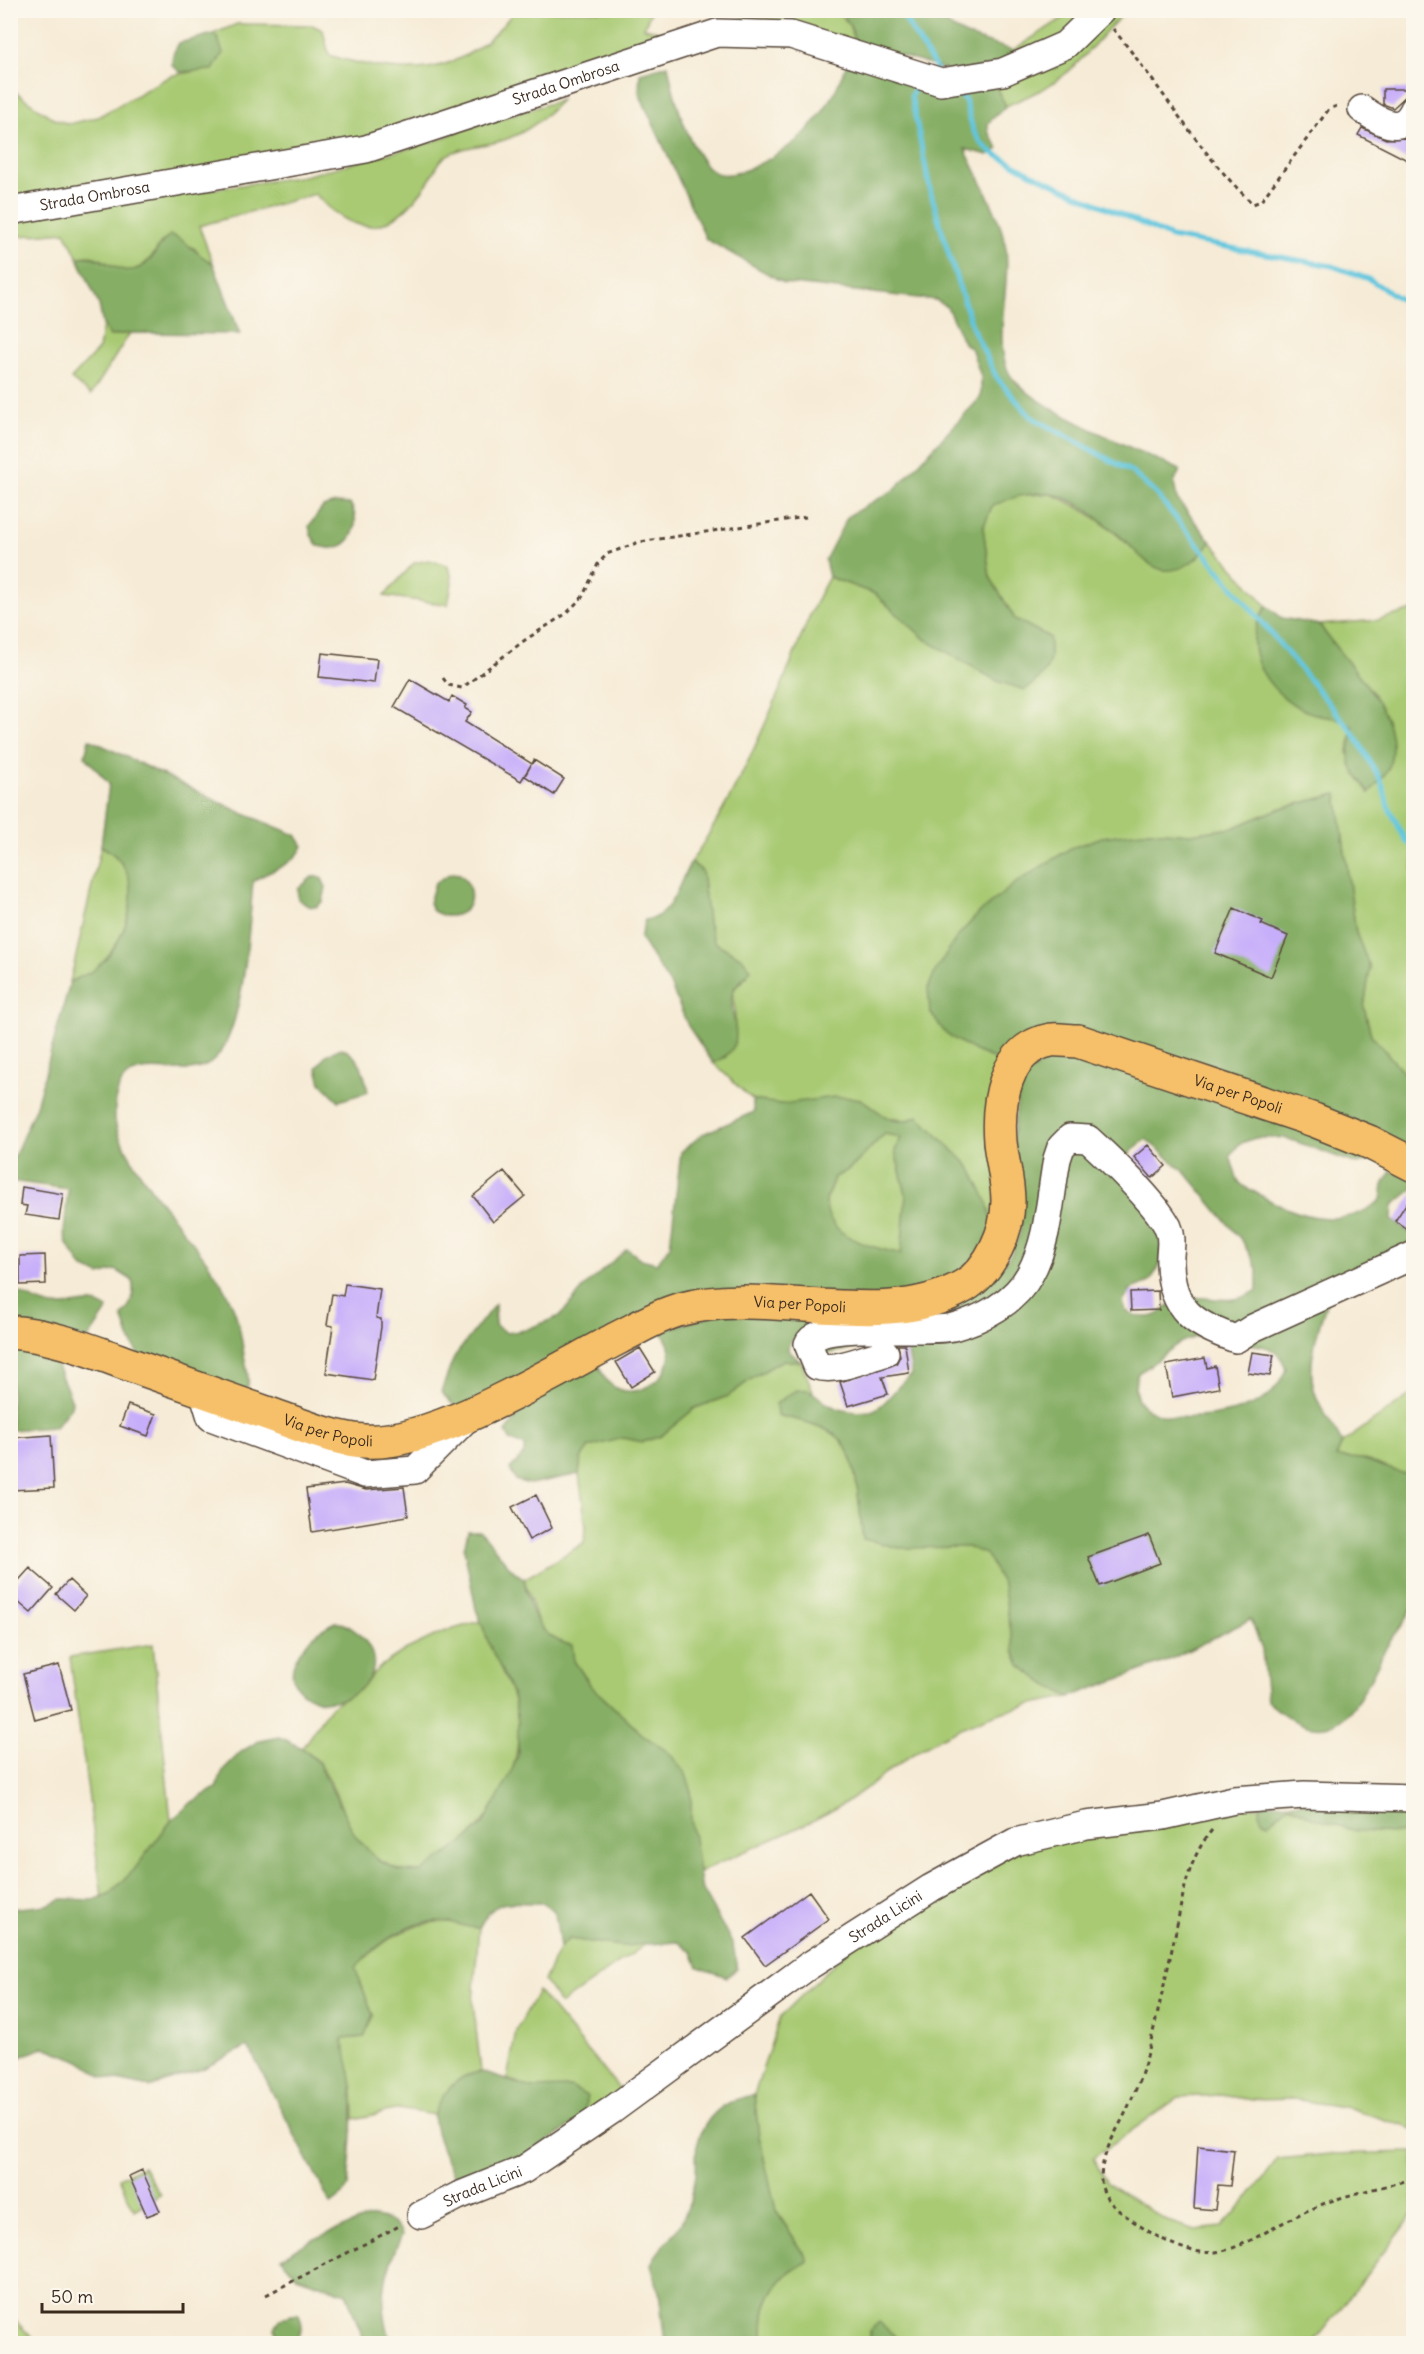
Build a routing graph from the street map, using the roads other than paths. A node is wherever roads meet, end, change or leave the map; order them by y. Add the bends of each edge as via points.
1 (1099, 12) edge
2 (1362, 109) road end
3 (1413, 109) edge
4 (10, 211) edge
5 (1413, 1165) edge
6 (1413, 1255) edge
7 (852, 1318) junction
8 (10, 1332) edge
9 (885, 1353) dead end
10 (1413, 1798) edge
11 (422, 2215) road end

1 - 4 street, Strada Ombrosa via 1065,45 1003,72 941,82 791,35 717,33 366,149
2 - 3 street via 1395,125 1409,120
5 - 7 main road, Via per Popoli via 1314,1120 1078,1041 1051,1040 1032,1047 1017,1059 1005,1081 999,1119 1008,1216 982,1270 967,1284 918,1303
6 - 7 street via 1252,1328 1236,1339 1194,1320 1181,1305 1172,1289 1172,1237 1158,1212 1088,1139 1070,1138 1057,1159 1039,1254 1019,1291 998,1308 951,1328
7 - 8 main road, Via per Popoli via 750,1300 699,1304 657,1318 426,1432 366,1442 322,1431 58,1340
7 - 9 street via 810,1339 808,1344 817,1366 833,1367
10 - 11 street, Strada Licini via 1304,1795 1234,1800 1163,1816 1086,1825 1015,1842 931,1888 807,1967 523,2170

